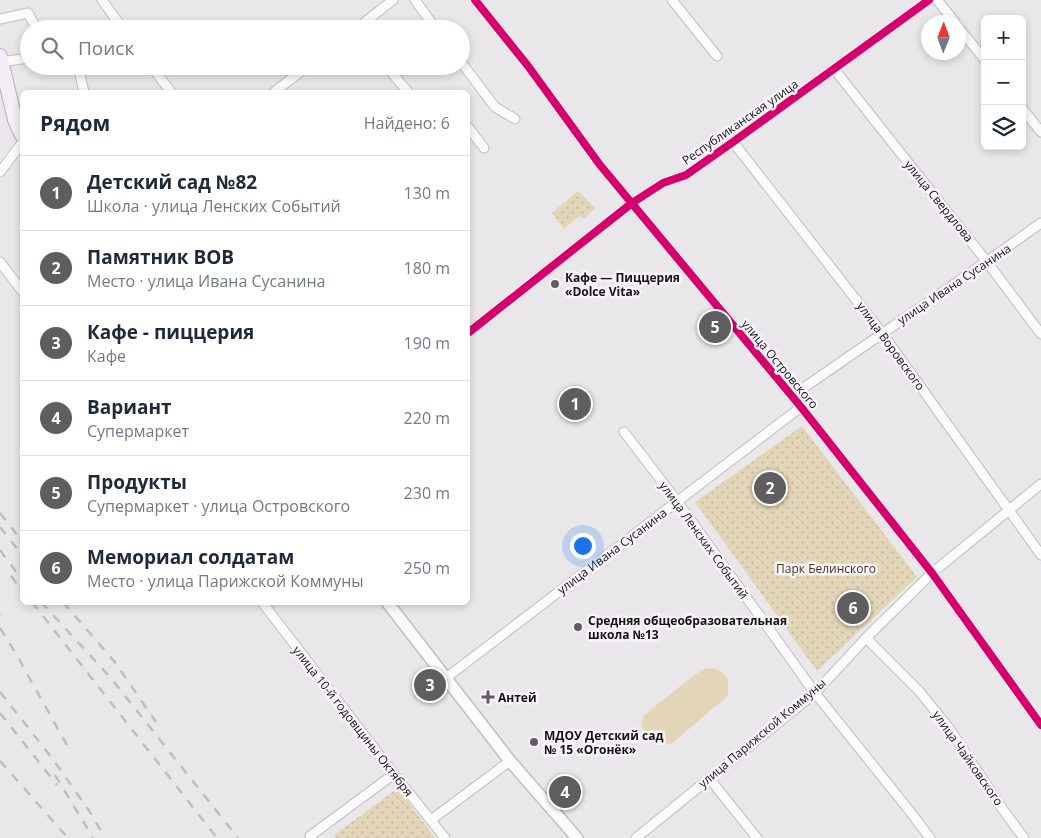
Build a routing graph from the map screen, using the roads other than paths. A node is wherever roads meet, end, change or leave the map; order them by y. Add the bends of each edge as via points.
1 (103, 0) edge
2 (393, 0) edge
3 (415, 0) edge
4 (475, 0) edge
5 (672, 0) edge
6 (929, 0) edge
7 (937, 0) edge
8 (949, 15) edge
9 (0, 19) edge
10 (32, 20) edge
11 (117, 20) edge
12 (367, 20) edge
13 (429, 20) edge
14 (966, 37) edge
15 (981, 55) edge
16 (717, 56) dead end
17 (20, 58) edge
18 (1, 59) edge
19 (834, 69) junction
20 (470, 74) edge
21 (80, 75) edge
22 (158, 75) edge
23 (296, 75) edge
24 (394, 75) edge
25 (84, 90) edge
26 (169, 90) edge
27 (277, 90) edge
28 (406, 90) edge
29 (1026, 113) edge
30 (516, 119) dead end
31 (470, 130) edge
32 (20, 131) edge
33 (1041, 132) edge
34 (733, 142) junction
35 (20, 146) edge
36 (484, 148) dead end
37 (0, 172) edge
38 (632, 204) junction
39 (1041, 223) edge
40 (0, 262) edge
41 (987, 262) junction
42 (20, 288) edge
43 (470, 331) edge
44 (882, 333) junction
45 (1041, 334) edge
46 (792, 396) junction
47 (801, 407) junction
48 (624, 432) dead end
49 (1041, 484) edge
50 (677, 501) junction
51 (1008, 510) junction
52 (1041, 555) edge
53 (932, 573) junction
54 (264, 605) edge
55 (389, 605) edge
56 (866, 638) junction
57 (446, 678) junction
58 (815, 693) junction
59 (1041, 725) edge
60 (510, 761) junction
61 (394, 774) junction
62 (709, 778) junction
63 (431, 820) junction
64 (312, 838) edge
65 (445, 838) edge
66 (577, 838) edge
67 (636, 838) edge
68 (757, 838) edge
69 (930, 838) edge
70 (1024, 838) edge

1 - 11 street
2 - 12 street
3 - 13 street
4 - 38 street, улица Островского
5 - 16 street
6 - 19 street, Республиканская улица
7 - 8 street
9 - 10 street via 28,13
14 - 15 street
17 - 18 street
18 - 32 main road
19 - 34 street, Республиканская улица
19 - 41 street, улица Свердлова
20 - 30 street via 495,107
21 - 25 street
22 - 26 street
23 - 27 street
24 - 28 street
29 - 33 street
31 - 36 street
34 - 38 street, Республиканская улица via 686,174 663,183
34 - 44 street, улица Воровского
35 - 37 street
38 - 43 street, Республиканская улица
38 - 46 street, улица Островского
39 - 41 street, улица Ивана Сусанина
40 - 42 street
41 - 44 street, улица Ивана Сусанина
41 - 45 street, улица Свердлова
44 - 46 street, улица Ивана Сусанина
44 - 51 street, улица Воровского
46 - 47 street, улица Островского
47 - 50 street, улица Ивана Сусанина
47 - 53 street, улица Островского
48 - 50 street, улица Ленских Событий
49 - 51 street, улица Парижской Коммуны
50 - 57 street, улица Ивана Сусанина
50 - 58 street, улица Ленских Событий
51 - 52 street, улица Воровского
51 - 53 street, улица Парижской Коммуны
53 - 56 street, улица Парижской Коммуны
53 - 59 street, улица Островского
54 - 61 street, улица 10-й годовщины Октября
55 - 57 street
56 - 58 street, улица Парижской Коммуны
56 - 70 street, улица Чайковского via 919,691 949,728
57 - 60 street
58 - 62 street, улица Парижской Коммуны
58 - 69 street, улица Ленских Событий
60 - 63 street
60 - 66 street
61 - 63 street, улица 10-й годовщины Октября
61 - 64 street via 310,836
62 - 67 street, улица Парижской Коммуны
62 - 68 street
63 - 65 street, улица 10-й годовщины Октября

